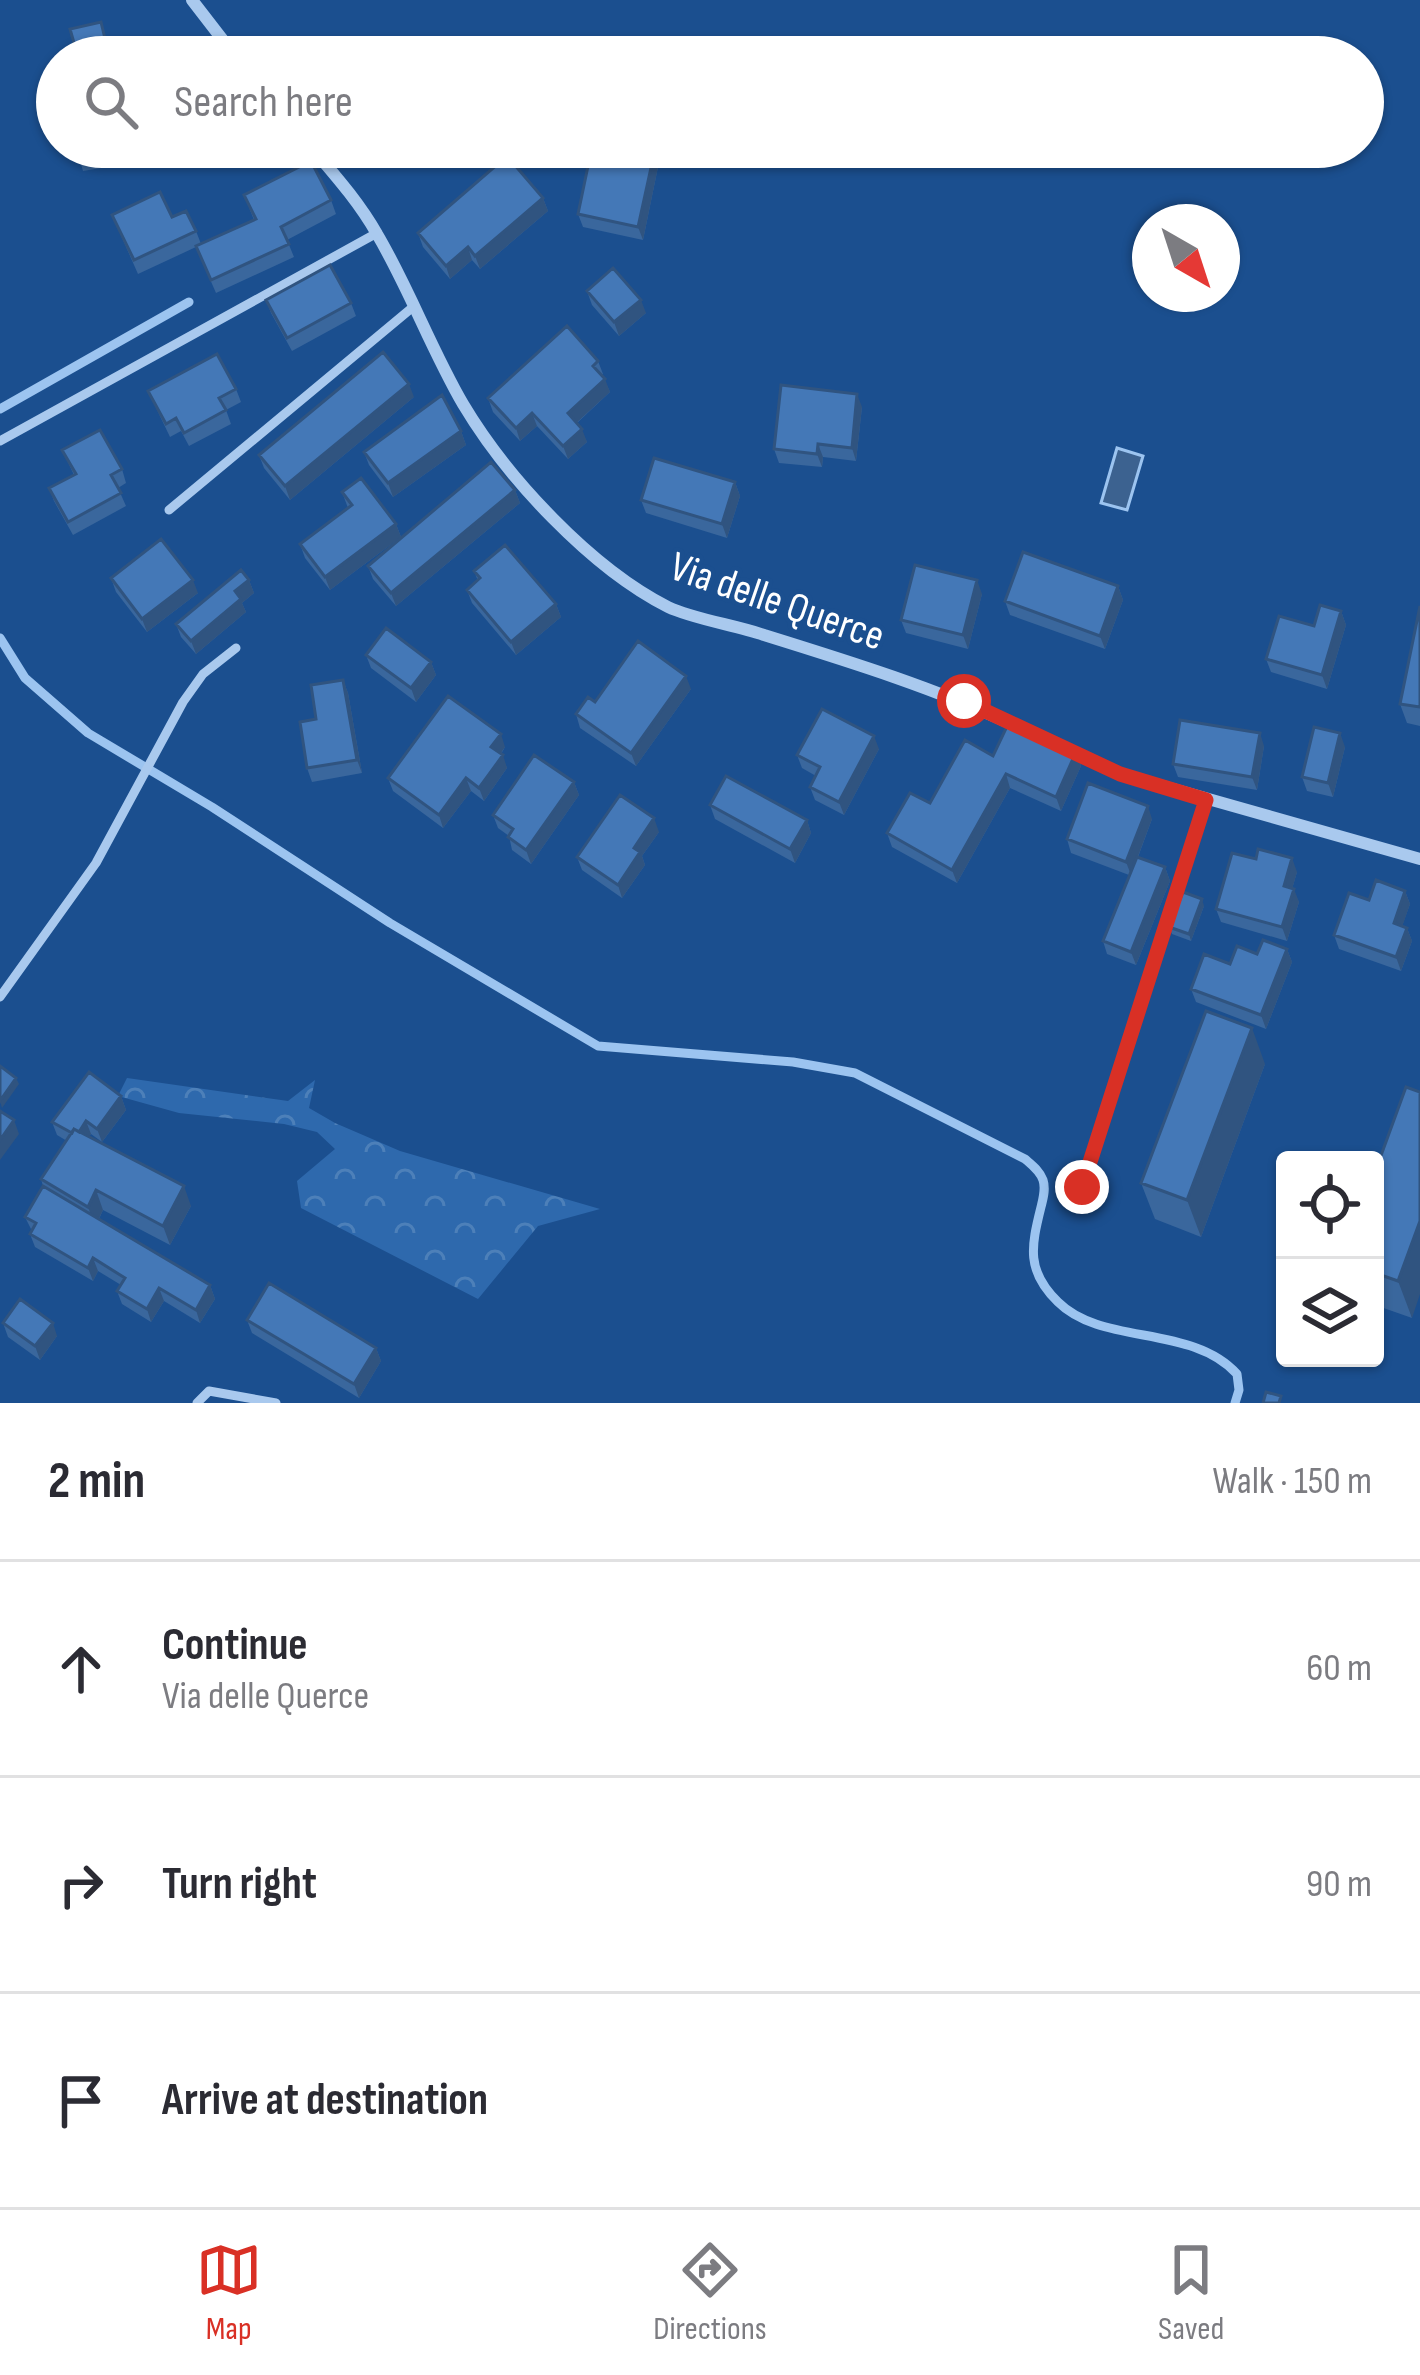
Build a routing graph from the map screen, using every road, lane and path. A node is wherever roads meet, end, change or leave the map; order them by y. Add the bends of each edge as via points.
1 (192, 0) edge
2 (220, 36) edge
3 (328, 168) edge
4 (377, 233) junction
5 (413, 307) junction
6 (0, 441) edge
7 (169, 510) dead end
8 (236, 648) dead end
9 (1039, 736) edge
10 (1059, 746) edge
11 (1206, 800) junction
12 (1420, 859) edge
13 (0, 997) edge
14 (1082, 1187) dead end
15 (196, 1403) edge
16 (277, 1403) edge

1 - 2 street
3 - 4 street, Via delle Querce
4 - 5 street, Via delle Querce
4 - 6 lane
5 - 7 lane
5 - 9 street, Via delle Querce via 492,449 604,565 670,608 964,701
8 - 13 lane via 183,702 96,862
10 - 11 street
11 - 12 street
11 - 14 lane
15 - 16 lane via 209,1391

